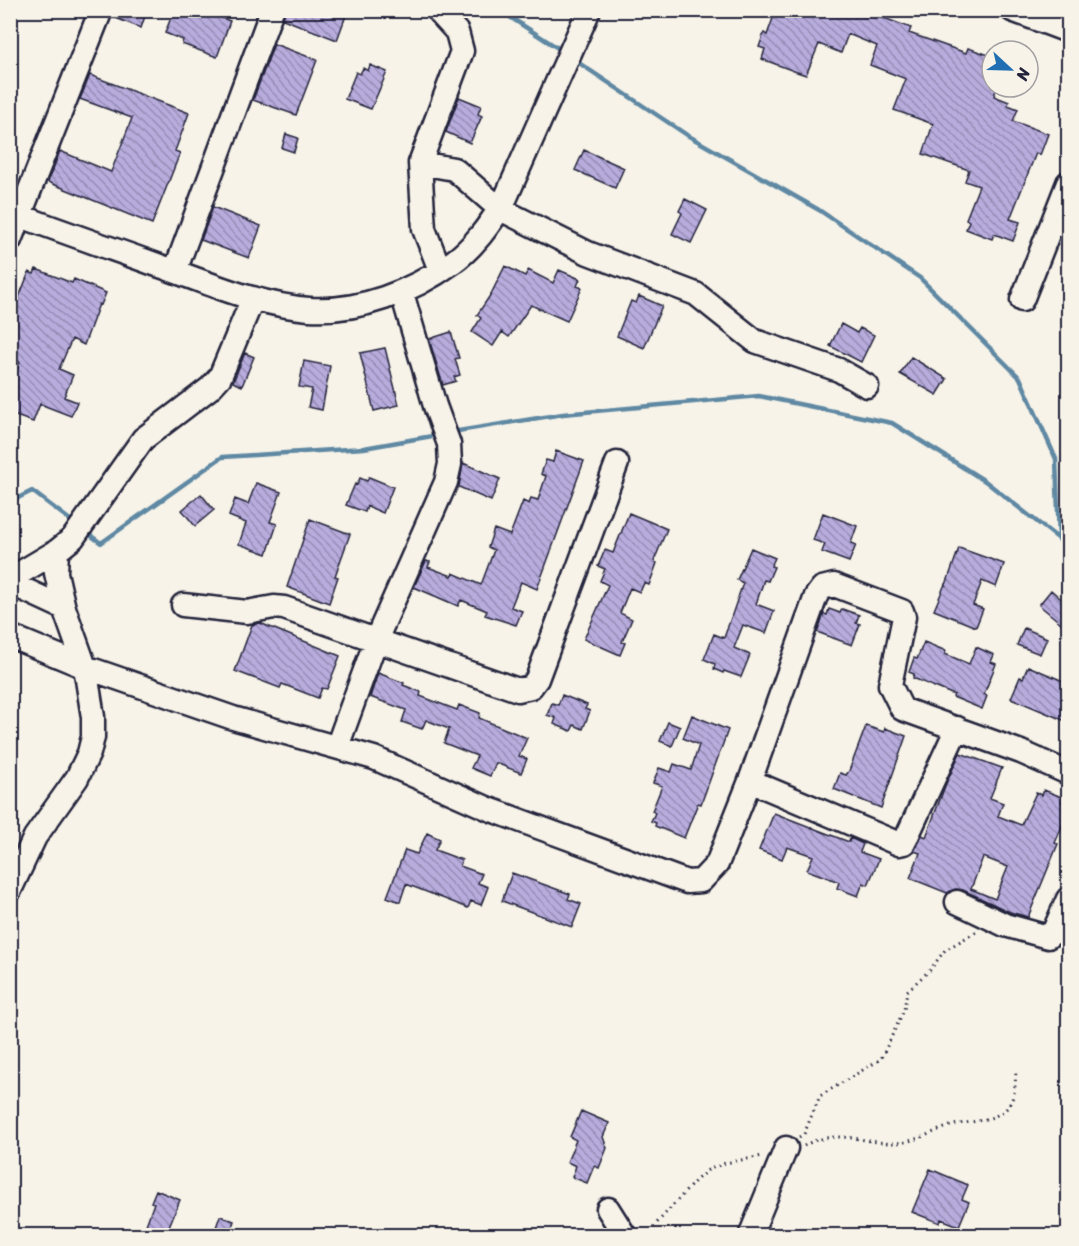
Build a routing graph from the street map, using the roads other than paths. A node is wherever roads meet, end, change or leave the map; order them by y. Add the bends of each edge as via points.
1 (101, 10) edge
2 (273, 10) edge
3 (437, 10) edge
4 (1012, 10) edge
5 (588, 11) edge
6 (1068, 31) edge
7 (420, 163) junction
8 (1068, 183) edge
9 (500, 208) junction
10 (15, 214) edge
11 (10, 240) edge
12 (440, 270) junction
13 (175, 271) junction
14 (402, 292) junction
15 (253, 297) junction
16 (1022, 300) dead end
17 (867, 386) dead end
18 (618, 463) dead end
19 (57, 551) junction
20 (10, 581) edge
21 (183, 605) dead end
22 (63, 608) junction
23 (10, 636) edge
24 (376, 640) junction
25 (85, 667) junction
26 (957, 728) junction
27 (337, 747) junction
28 (1068, 773) edge
29 (750, 781) junction
30 (10, 890) edge
31 (1068, 898) edge
32 (957, 902) dead end
33 (786, 1148) road end
34 (608, 1209) dead end
35 (625, 1236) edge
36 (750, 1236) edge

1 - 10 street
2 - 13 street
3 - 7 street via 457,32 462,51
4 - 6 street
5 - 9 street
7 - 9 street via 454,169
7 - 12 street via 424,229
8 - 16 street
9 - 12 street via 474,243
9 - 17 street via 588,253 696,294 754,341 839,370
10 - 11 street
10 - 13 street
12 - 14 street
13 - 15 street
14 - 15 street via 333,309 287,306
14 - 24 street via 449,444 450,464 446,482
15 - 19 street via 220,377 143,439 81,528
18 - 24 street via 531,687 518,690
19 - 20 street
19 - 22 street via 56,573
20 - 22 street
21 - 24 street via 247,612 284,608
22 - 25 street
23 - 25 street
24 - 27 street
25 - 27 street via 233,718
25 - 30 street via 93,717 89,753 77,778 35,837
26 - 28 street
26 - 29 street via 904,843
26 - 29 street via 902,709 890,685 903,627 902,611 834,585 822,588
27 - 29 street via 489,809 687,882 701,881 717,864
31 - 32 street via 1048,937 1005,925
33 - 36 street
34 - 35 street

